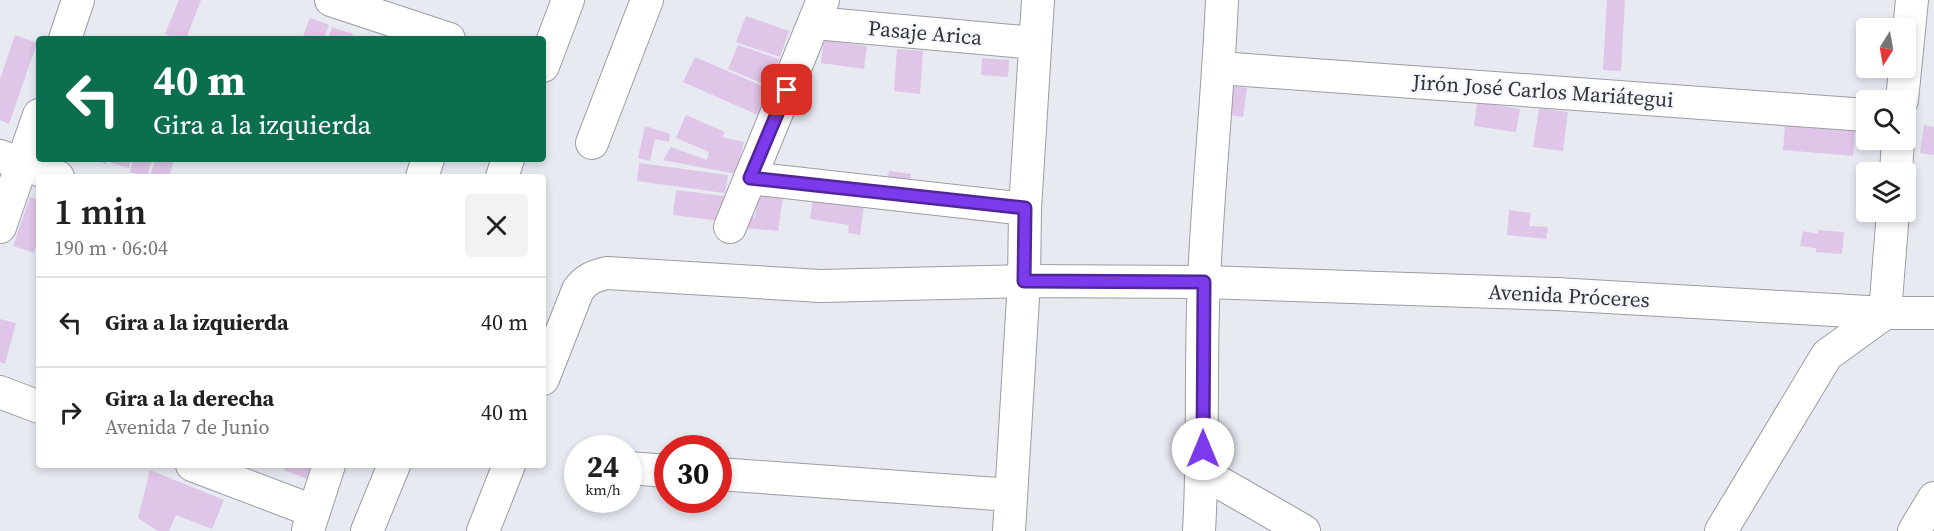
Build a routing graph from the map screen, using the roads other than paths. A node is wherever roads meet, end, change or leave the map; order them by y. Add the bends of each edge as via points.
1 (78, 0) edge
2 (331, 0) edge
3 (568, 0) edge
4 (647, 0) edge
5 (1038, 0) edge
6 (1222, 0) edge
7 (819, 12) edge
8 (1919, 19) edge
9 (66, 36) edge
10 (440, 36) edge
11 (1035, 43) junction
12 (546, 58) edge
13 (1219, 68) junction
14 (1904, 90) edge
15 (1856, 114) edge
16 (36, 120) edge
17 (592, 143) dead end
18 (11, 160) edge
19 (50, 174) edge
20 (750, 178) junction
21 (1025, 208) junction
22 (1892, 222) edge
23 (0, 227) edge
24 (730, 227) dead end
25 (1024, 281) junction
26 (1204, 282) junction
27 (1934, 312) edge
28 (1885, 313) junction
29 (546, 371) edge
30 (0, 392) edge
31 (36, 406) edge
32 (198, 468) edge
33 (328, 468) edge
34 (393, 468) edge
35 (508, 468) edge
36 (1203, 473) junction
37 (732, 475) edge
38 (1011, 495) junction
39 (1934, 498) edge
40 (311, 521) edge
41 (367, 531) edge
42 (483, 531) edge
43 (1009, 531) edge
44 (1199, 531) edge
45 (1304, 531) edge
46 (1721, 531) edge
47 (1914, 531) edge

1 - 9 street
2 - 10 street
3 - 12 street
4 - 17 street
5 - 11 street
6 - 13 street
7 - 11 street, Pasaje Arica
7 - 20 street
8 - 14 street
11 - 21 street
13 - 15 street, Jirón José Carlos Mariátegui
13 - 26 street
16 - 18 street
18 - 19 street
18 - 23 street
20 - 21 street
20 - 24 street
21 - 25 street
22 - 28 street
25 - 26 street, Avenida Próceres
25 - 29 street, Avenida Próceres via 820,286 595,275 578,290
25 - 38 street
26 - 28 street, Avenida Próceres via 1556,294
26 - 36 street
27 - 28 street, Avenida Próceres
28 - 46 street via 1827,355
30 - 31 street
32 - 40 street
33 - 40 street
34 - 41 street
35 - 42 street
36 - 44 street
36 - 45 street
37 - 38 street
38 - 43 street
39 - 47 street

